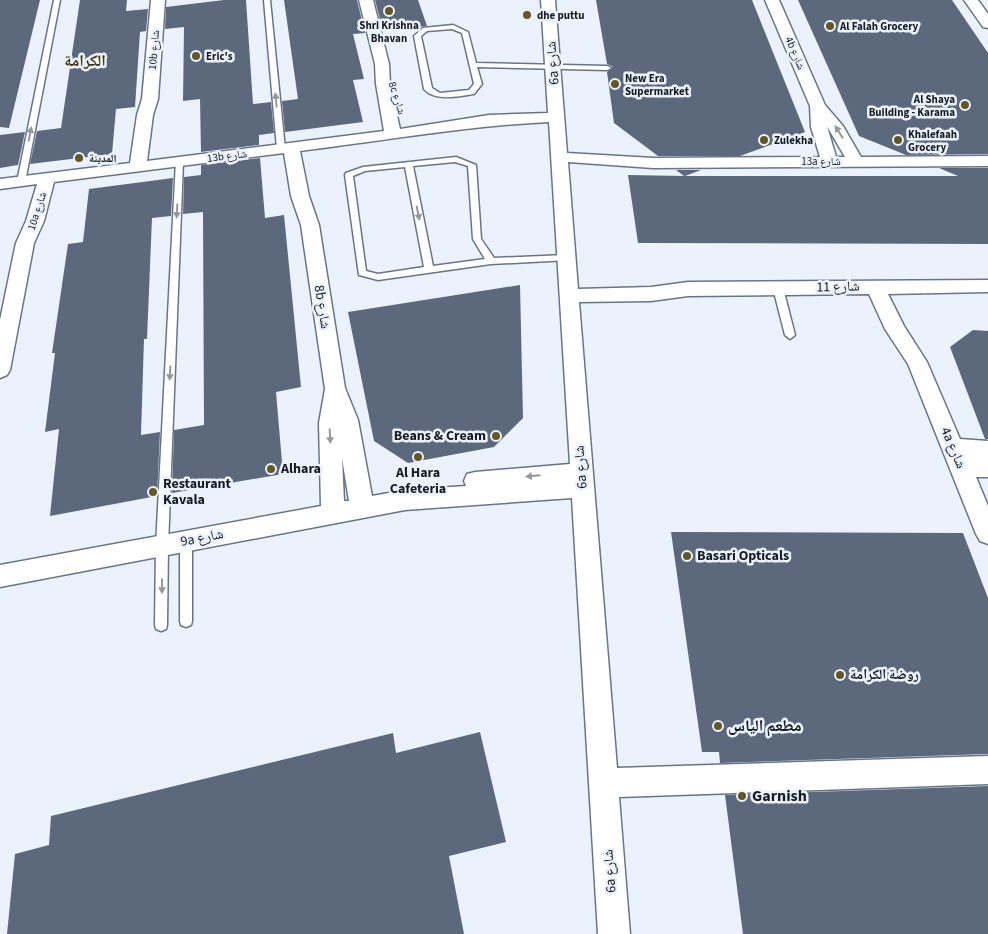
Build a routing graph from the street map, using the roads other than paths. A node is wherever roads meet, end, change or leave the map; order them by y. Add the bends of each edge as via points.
1 (57, 0) edge
2 (158, 0) edge
3 (267, 0) edge
4 (366, 0) edge
5 (548, 0) edge
6 (772, 0) edge
7 (971, 0) edge
8 (988, 24) edge
9 (474, 65) junction
10 (553, 67) junction
11 (607, 68) dead end
12 (150, 99) junction
13 (818, 106) junction
14 (557, 122) junction
15 (400, 134) junction
16 (293, 147) junction
17 (829, 161) junction
18 (855, 161) junction
19 (988, 161) edge
20 (179, 162) junction
21 (560, 162) junction
22 (155, 165) junction
23 (409, 165) junction
24 (138, 167) junction
25 (47, 179) junction
26 (25, 181) junction
27 (0, 184) edge
28 (25, 243) junction
29 (490, 261) junction
30 (429, 269) junction
31 (568, 278) junction
32 (988, 286) edge
33 (885, 287) junction
34 (778, 288) junction
35 (790, 335) dead end
36 (0, 370) edge
37 (335, 388) junction
38 (988, 450) edge
39 (957, 458) junction
40 (988, 468) edge
41 (582, 480) junction
42 (362, 508) junction
43 (333, 514) junction
44 (988, 534) edge
45 (186, 541) junction
46 (162, 546) junction
47 (0, 576) edge
48 (186, 621) dead end
49 (161, 625) dead end
50 (988, 770) edge
51 (604, 783) junction
52 (614, 934) edge

26 -> 1 lane
2 - 12 street, 10b شارع
16 -> 3 lane
4 - 15 street, 8c شارع via 384,84
5 - 10 street, 6a شارع
6 - 13 street, 4b شارع
7 - 8 street
9 - 9 lane via 463,29 430,28 418,33 428,89 432,93 475,90 478,84
9 - 10 lane
10 - 11 lane
10 - 14 street, 6a شارع
12 - 22 street, 10b شارع
12 - 24 street, 10b شارع
13 - 17 street, 4b شارع via 819,127
18 -> 13 street, 4b شارع via 835,126
14 - 15 street, 13b شارع via 454,127
14 - 21 street, 6a شارع
15 - 16 street, 13b شارع
16 - 20 street, 13b شارع
16 - 37 street, 8b شارع via 303,205 310,225
17 - 18 street, 13a شارع
17 - 21 street, 13a شارع via 653,163 619,167
18 - 19 street, 13a شارع
20 - 22 street, 13b شارع
20 -> 46 lane
21 - 31 street, 6a شارع
22 - 24 street, 13b شارع
23 - 29 lane via 456,159 472,165 477,239
23 -> 30 lane
23 - 30 lane via 363,169 349,175 360,269 372,277
24 - 25 street, 13b شارع
25 - 26 street, 13b شارع
25 - 28 street, 10a شارع
26 - 27 street, 13b شارع
26 - 28 street, 10a شارع
28 - 36 street, 10a شارع
29 - 30 lane
29 - 31 lane
31 - 34 street, شارع 11 via 651,294 688,289
31 - 41 street, 6a شارع
32 - 33 street, شارع 11
33 - 34 street, شارع 11
33 - 39 street, 4a شارع via 895,329 917,362
34 - 35 lane
37 - 42 street, 8b شارع via 347,420
37 -> 43 street, 8b شارع via 330,423
38 - 39 street
39 - 40 street
39 - 44 street, 4a شارع
41 - 42 street, 9a شارع via 405,500
41 - 51 street, 6a شارع
42 - 43 street, 9a شارع
43 - 45 street, 9a شارع
45 - 46 street, 9a شارع
45 - 48 lane
46 - 47 street, 9a شارع
46 -> 49 lane
50 - 51 street
51 - 52 street, 6a شارع

